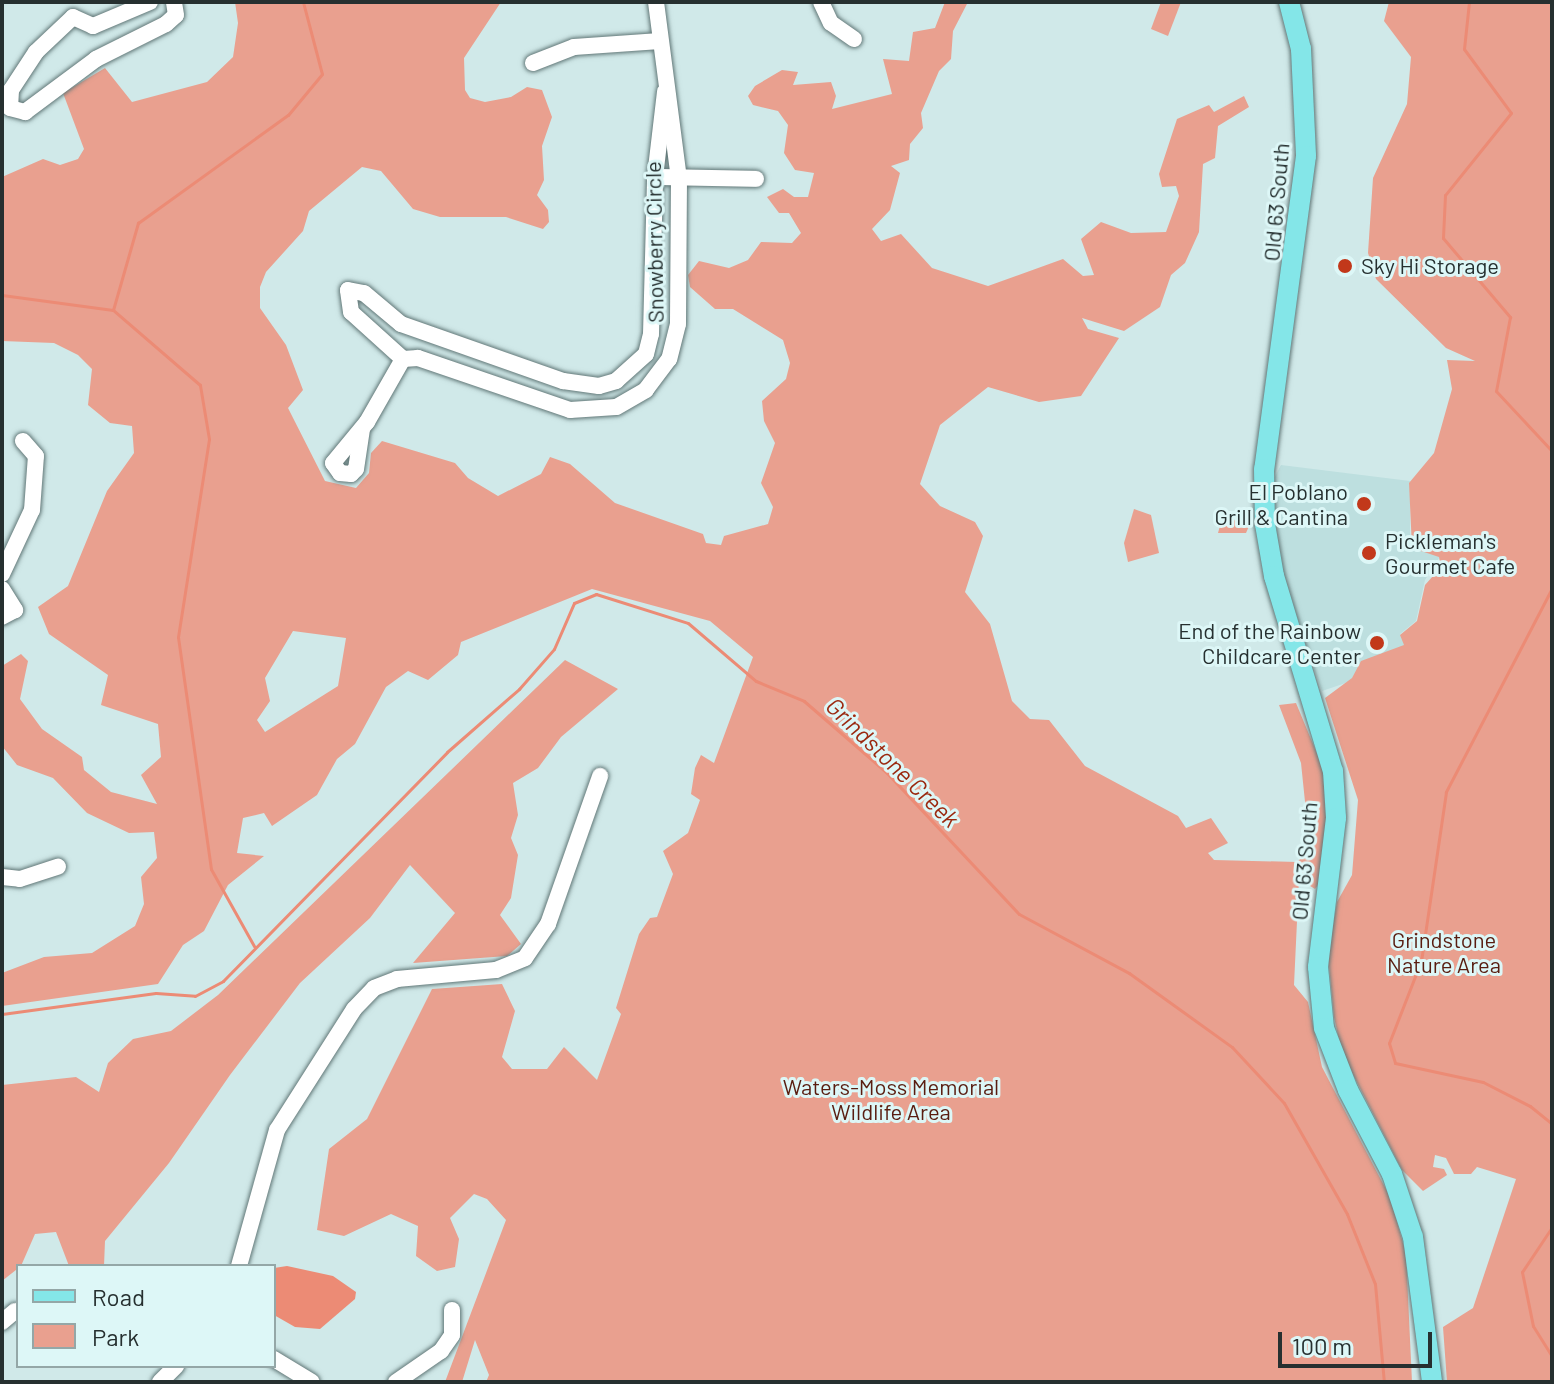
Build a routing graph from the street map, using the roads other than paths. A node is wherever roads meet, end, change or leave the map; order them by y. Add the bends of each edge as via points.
1 (63, 2) edge
2 (150, 2) edge
3 (174, 2) edge
4 (656, 2) edge
5 (821, 2) edge
6 (1289, 2) edge
7 (73, 17) junction
8 (854, 39) dead end
9 (660, 41) junction
10 (533, 63) dead end
11 (665, 92) junction
12 (655, 177) junction
13 (679, 178) junction
14 (756, 179) dead end
15 (426, 333) junction
16 (411, 358) junction
17 (362, 429) dead end
18 (23, 441) dead end
19 (2, 574) edge
20 (2, 589) edge
21 (2, 617) edge
22 (600, 776) dead end
23 (58, 867) dead end
24 (2, 877) edge
25 (240, 1264) edge
26 (452, 1310) dead end
27 (276, 1360) edge
28 (312, 1382) edge
29 (396, 1382) edge
30 (1432, 1382) edge

1 - 7 street
2 - 7 street via 93,26
3 - 7 street via 176,15 166,24 96,59 25,112 14,112 7,99 27,64
4 - 9 street
5 - 8 street via 831,23
6 - 30 main road, Old 63 South via 1301,49 1306,156 1264,469 1265,524 1274,576 1333,771 1336,818 1318,967 1324,1028 1337,1067 1392,1174 1413,1237
9 - 10 street via 574,47
9 - 11 street
11 - 12 street, Snowberry Circle
11 - 13 street, Snowberry Circle
12 - 13 street
12 - 15 street, Snowberry Circle via 651,334 646,354 616,381 599,386 563,381
13 - 14 street
13 - 16 street, Snowberry Circle via 676,338 660,375 646,390 616,407 570,410
15 - 16 street
15 - 16 street, Snowberry Circle via 389,318 364,293 348,290 351,312 369,334
16 - 17 street
18 - 19 street via 36,456 32,510
20 - 21 street via 15,610
22 - 25 street via 548,924 525,958 496,970 397,979 374,988 354,1009 277,1130
23 - 24 street via 20,879
26 - 29 street via 452,1335 441,1351
27 - 28 street

